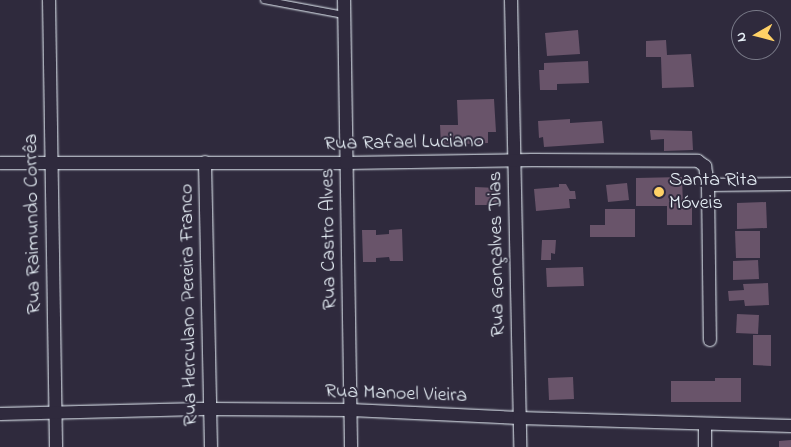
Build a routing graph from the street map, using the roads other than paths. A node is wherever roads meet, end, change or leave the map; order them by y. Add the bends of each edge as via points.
1 (49, 0) edge
2 (264, 0) edge
3 (344, 0) edge
4 (511, 0) edge
5 (344, 15) junction
6 (514, 160) junction
7 (51, 162) junction
8 (205, 162) junction
9 (0, 163) edge
10 (346, 163) junction
11 (791, 184) edge
12 (708, 185) junction
13 (710, 340) dead end
14 (210, 409) junction
15 (351, 410) junction
16 (55, 413) junction
17 (0, 414) edge
18 (519, 418) junction
19 (705, 424) junction
20 (791, 426) edge
21 (56, 447) edge
22 (211, 447) edge
23 (351, 447) edge
24 (520, 447) edge
25 (705, 447) edge

1 - 7 street, Rua Raimundo Corrêa
2 - 5 lane
3 - 5 street, Rua Castro Alves
4 - 6 street, Rua Gonçalves Dias
5 - 10 street, Rua Castro Alves
6 - 10 street, Rua Rafael Luciano
6 - 12 street, Rua Rafael Luciano via 698,161 705,166
6 - 18 street, Rua Gonçalves Dias
7 - 8 street, Rua Rafael Luciano
7 - 9 street, Rua Rafael Luciano
7 - 16 street, Rua Raimundo Corrêa
8 - 10 street, Rua Rafael Luciano
8 - 14 street, Rua Herculano Pereira Franco
10 - 15 street, Rua Castro Alves
11 - 12 street
12 - 13 street, Rua Rafael Luciano
14 - 15 street, Rua Manoel Vieira
14 - 16 street, Rua Manoel Vieira
14 - 22 street, Rua Herculano Pereira Franco
15 - 18 street, Rua Manoel Vieira
15 - 23 street, Rua Castro Alves
16 - 17 street, Rua Manoel Vieira
16 - 21 street, Rua Raimundo Corrêa
18 - 19 street, Rua Manoel Vieira
18 - 24 street, Rua Gonçalves Dias
19 - 20 street, Rua Manoel Vieira
19 - 25 street

